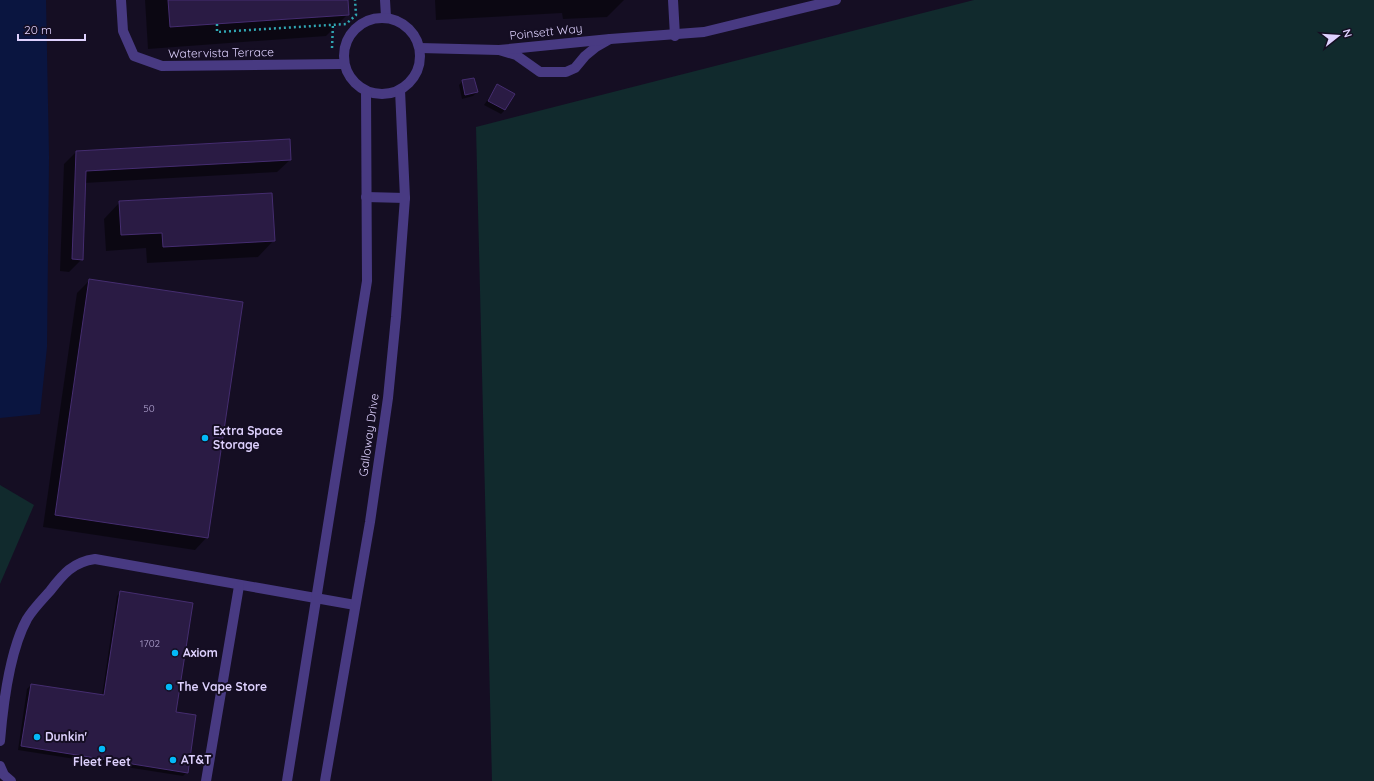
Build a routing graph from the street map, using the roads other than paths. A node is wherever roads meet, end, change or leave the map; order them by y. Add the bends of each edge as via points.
1 (121, 0) edge
2 (385, 0) edge
3 (673, 0) edge
4 (836, 0) edge
5 (386, 17) junction
6 (675, 36) junction
7 (610, 39) junction
8 (420, 48) junction
9 (499, 50) junction
10 (344, 64) junction
11 (400, 90) junction
12 (366, 91) junction
13 (366, 197) junction
14 (405, 198) junction
15 (239, 586) junction
16 (317, 598) junction
17 (355, 605) junction
18 (0, 740) edge
19 (0, 766) edge
20 (11, 781) edge
21 (206, 781) edge
22 (287, 781) edge
23 (325, 781) edge

1 - 10 street, Watervista Terrace via 123,31 134,56 162,66
2 - 5 street
3 - 6 street
4 - 6 street, Poinsett Way via 704,32
5 - 8 street via 398,20 408,27
5 - 10 street via 362,22 353,30 346,40
6 - 7 street, Poinsett Way
7 - 9 street, Poinsett Way
7 - 9 street via 585,56 575,68 566,72 540,72 516,55
8 - 9 street, Poinsett Way
8 - 11 street via 416,72 410,82
10 - 12 street via 350,78
11 - 12 street via 389,94
11 - 14 street, Galloway Drive
12 - 13 street, Galloway Drive
13 - 14 street
13 - 16 street, Galloway Drive via 367,281
14 - 17 street, Galloway Drive via 388,398
15 - 16 street
15 - 18 street via 95,559 83,560 73,566 59,579 27,619 17,642
15 - 21 street
16 - 17 street
16 - 22 street, Galloway Drive
17 - 23 street, Galloway Drive
19 - 20 street via 4,775

